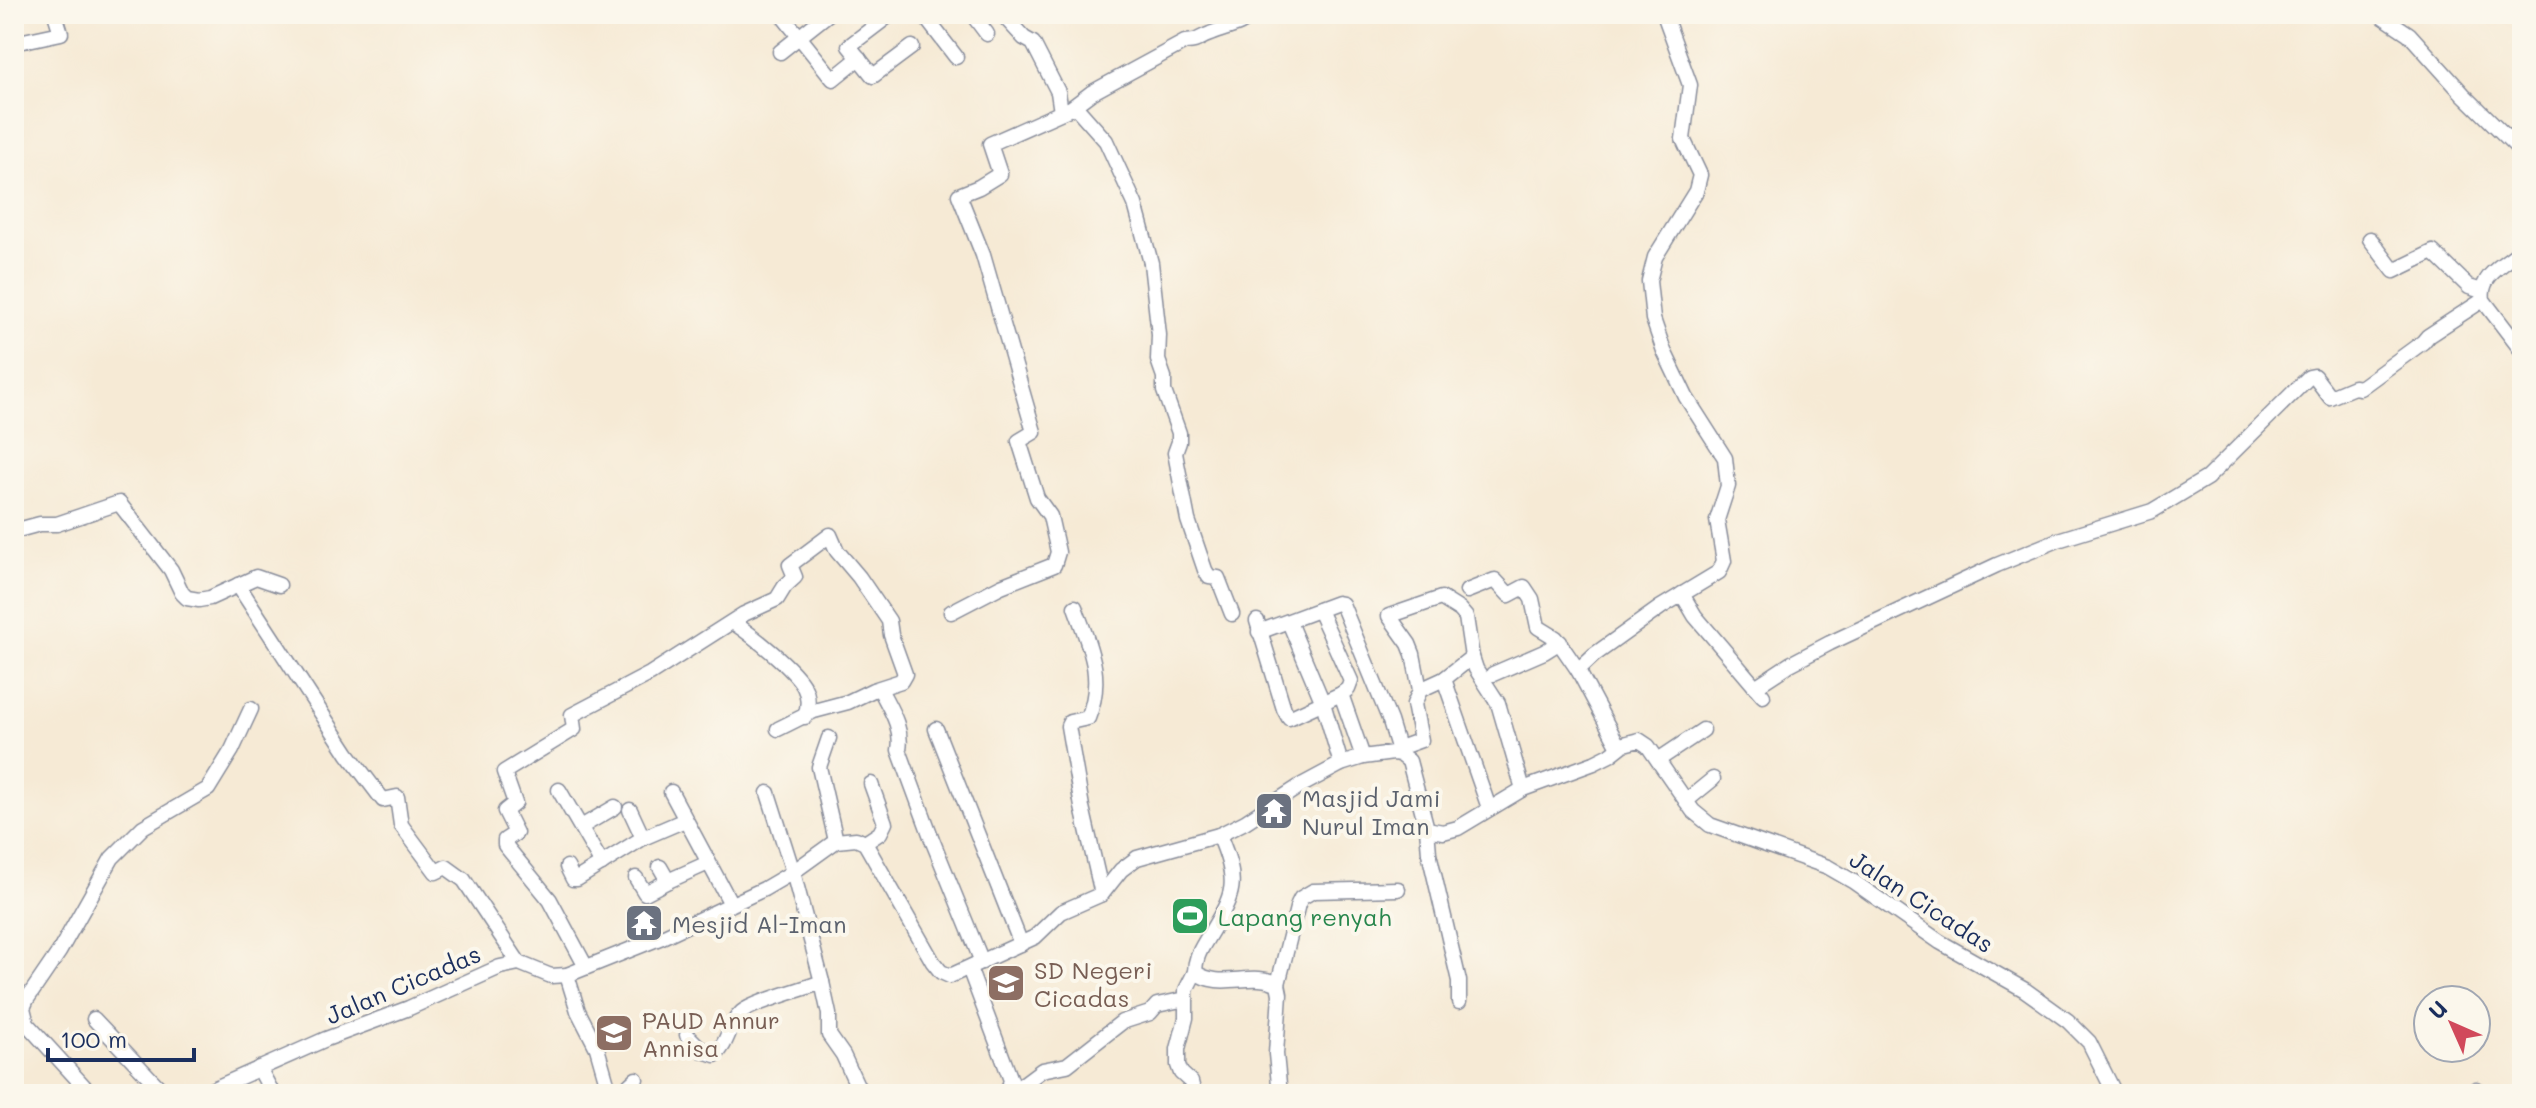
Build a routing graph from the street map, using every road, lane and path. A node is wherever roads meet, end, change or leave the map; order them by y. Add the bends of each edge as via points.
1 (55, 14) edge
2 (781, 14) edge
3 (828, 14) edge
4 (891, 14) edge
5 (923, 14) edge
6 (972, 14) edge
7 (1002, 14) edge
8 (1254, 14) edge
9 (1664, 14) edge
10 (2379, 14) edge
11 (987, 34) dead end
12 (799, 37) junction
13 (14, 43) edge
14 (912, 47) dead end
15 (780, 52) dead end
16 (956, 57) dead end
17 (859, 58) junction
18 (1068, 109) junction
19 (2522, 152) edge
20 (2370, 239) dead end
21 (2522, 250) edge
22 (2483, 296) junction
23 (2522, 351) edge
24 (14, 531) edge
25 (238, 585) junction
26 (279, 585) dead end
27 (1467, 591) dead end
28 (1682, 594) junction
29 (1075, 607) dead end
30 (1319, 610) junction
31 (951, 612) dead end
32 (1232, 614) dead end
33 (1289, 622) junction
34 (734, 623) junction
35 (1560, 642) junction
36 (1472, 657) junction
37 (1578, 670) junction
38 (1493, 674) dead end
39 (1444, 679) junction
40 (880, 689) junction
41 (1420, 690) junction
42 (1341, 694) junction
43 (1323, 703) junction
44 (251, 709) dead end
45 (805, 717) junction
46 (778, 729) dead end
47 (936, 729) dead end
48 (1703, 730) dead end
49 (829, 738) dead end
50 (1619, 747) junction
51 (1400, 751) junction
52 (1363, 757) junction
53 (1658, 760) junction
54 (1341, 764) junction
55 (1713, 779) dead end
56 (871, 784) dead end
57 (1523, 789) junction
58 (559, 790) dead end
59 (671, 792) dead end
60 (768, 793) dead end
61 (1686, 801) junction
62 (1489, 808) junction
63 (685, 820) junction
64 (581, 827) junction
65 (1427, 829) junction
66 (1219, 835) junction
67 (643, 838) junction
68 (836, 841) junction
69 (865, 843) junction
70 (708, 863) junction
71 (602, 864) junction
72 (567, 867) dead end
73 (660, 867) dead end
74 (793, 872) junction
75 (636, 878) dead end
76 (668, 881) junction
77 (1398, 889) dead end
78 (1102, 894) junction
79 (731, 904) junction
80 (1021, 944) junction
81 (519, 963) junction
82 (975, 965) junction
83 (586, 967) junction
84 (1195, 972) junction
85 (567, 975) junction
86 (822, 982) junction
87 (1278, 984) junction
88 (1186, 999) junction
89 (1459, 1002) dead end
90 (94, 1019) dead end
91 (687, 1035) dead end
92 (259, 1068) junction
93 (636, 1079) dead end
94 (91, 1094) edge
95 (165, 1094) edge
96 (202, 1094) edge
97 (273, 1094) edge
98 (861, 1094) edge
99 (1009, 1094) edge
100 (1194, 1094) edge
101 (1280, 1094) edge
102 (2115, 1094) edge

1 - 13 street via 61,33
2 - 12 street
3 - 12 street
4 - 17 street via 849,46
5 - 16 street
6 - 11 street
7 - 18 street via 1033,43
8 - 18 street via 1233,28 1185,42
9 - 28 street via 1690,85 1683,139 1700,175 1696,191 1655,257 1649,281 1653,319 1680,386 1725,458 1728,472 1717,520 1723,565
10 - 19 street via 2409,34
12 - 15 street
12 - 17 street via 833,79
14 - 17 street via 873,76
18 - 31 street via 990,144 1000,174 959,196 983,255 1034,429 1019,441 1037,498 1050,516 1058,557 1054,565
18 - 32 street via 1106,141 1135,204 1151,263 1158,360 1179,433 1175,453 1188,520 1205,570 1210,578 1218,578
20 - 22 street via 2394,271 2435,253
21 - 22 street via 2485,279
22 - 23 street
22 - 28 street via 2360,388 2330,397 2311,376 2203,481 2152,511 2009,559 1890,613 1790,664 1759,691
24 - 25 street via 57,524 117,503 187,598 210,598
25 - 26 street via 256,577
25 - 81 street via 348,754 383,800 397,797 403,828 436,872 445,866 464,880
27 - 35 street via 1495,580 1509,595 1524,587 1538,627
28 - 37 street
29 - 78 street via 1091,648 1095,683 1089,716 1068,726
30 - 33 street
30 - 42 street via 1349,673 1348,689
30 - 51 street via 1340,603 1344,608
33 - 43 street
33 - 43 street via 1258,626 1287,717
34 - 40 street via 782,595 795,577 790,565 830,535 889,621 905,674
34 - 45 street via 805,687
34 - 83 street via 572,715 574,729 504,772 515,801 505,811 516,833 505,845 550,900
35 - 37 street
35 - 38 street
36 - 39 street
36 - 41 street via 1466,617 1447,601 1438,598 1390,615 1409,644
36 - 57 street via 1498,703
37 - 50 street
39 - 41 street
39 - 62 street
40 - 45 street
40 - 82 street via 900,728 899,750
41 - 51 street via 1414,704 1421,740
42 - 43 street
42 - 52 street
43 - 54 street
44 - 94 street via 208,789 143,827 112,858 23,1008 27,1024
45 - 46 street
47 - 80 street
48 - 53 street
49 - 68 street via 819,767
50 - 53 street, Jalan Cicadas via 1644,742
50 - 57 street via 1594,763
51 - 52 street
51 - 65 street via 1414,773
52 - 54 street
53 - 61 street, Jalan Cicadas
54 - 66 street
55 - 61 street
56 - 69 street via 885,823
57 - 62 street
58 - 64 street
59 - 63 street
60 - 74 street
61 - 102 street, Jalan Cicadas via 1710,825 1828,867 1940,942 2025,990 2080,1030
62 - 65 street via 1458,828
63 - 67 street
63 - 70 street
64 - 67 street via 623,808
64 - 71 street
65 - 89 street
66 - 78 street via 1137,858
66 - 84 street via 1229,857 1232,889 1196,959
67 - 71 street
68 - 69 street
68 - 74 street
69 - 82 street via 941,972 950,976
70 - 76 street
70 - 79 street
71 - 72 street via 575,880
73 - 76 street
74 - 79 street
74 - 86 street
75 - 76 street via 645,893
77 - 87 street via 1306,894 1298,904
78 - 80 street via 1061,912
79 - 83 street
80 - 82 street
81 - 85 street, Jalan Cicadas via 551,976
81 - 92 street, Jalan Cicadas
82 - 99 street via 1011,1080
83 - 85 street
84 - 87 street via 1206,979
84 - 88 street
85 - 93 street via 609,1090 621,1093
86 - 91 street via 744,1010 727,1044 715,1055
86 - 98 street via 829,1035
87 - 101 street
88 - 99 street via 1157,1005 1150,1013 1122,1022 1067,1065 1042,1070
88 - 100 street via 1178,1065
90 - 95 street
92 - 96 street, Jalan Cicadas
92 - 97 street

